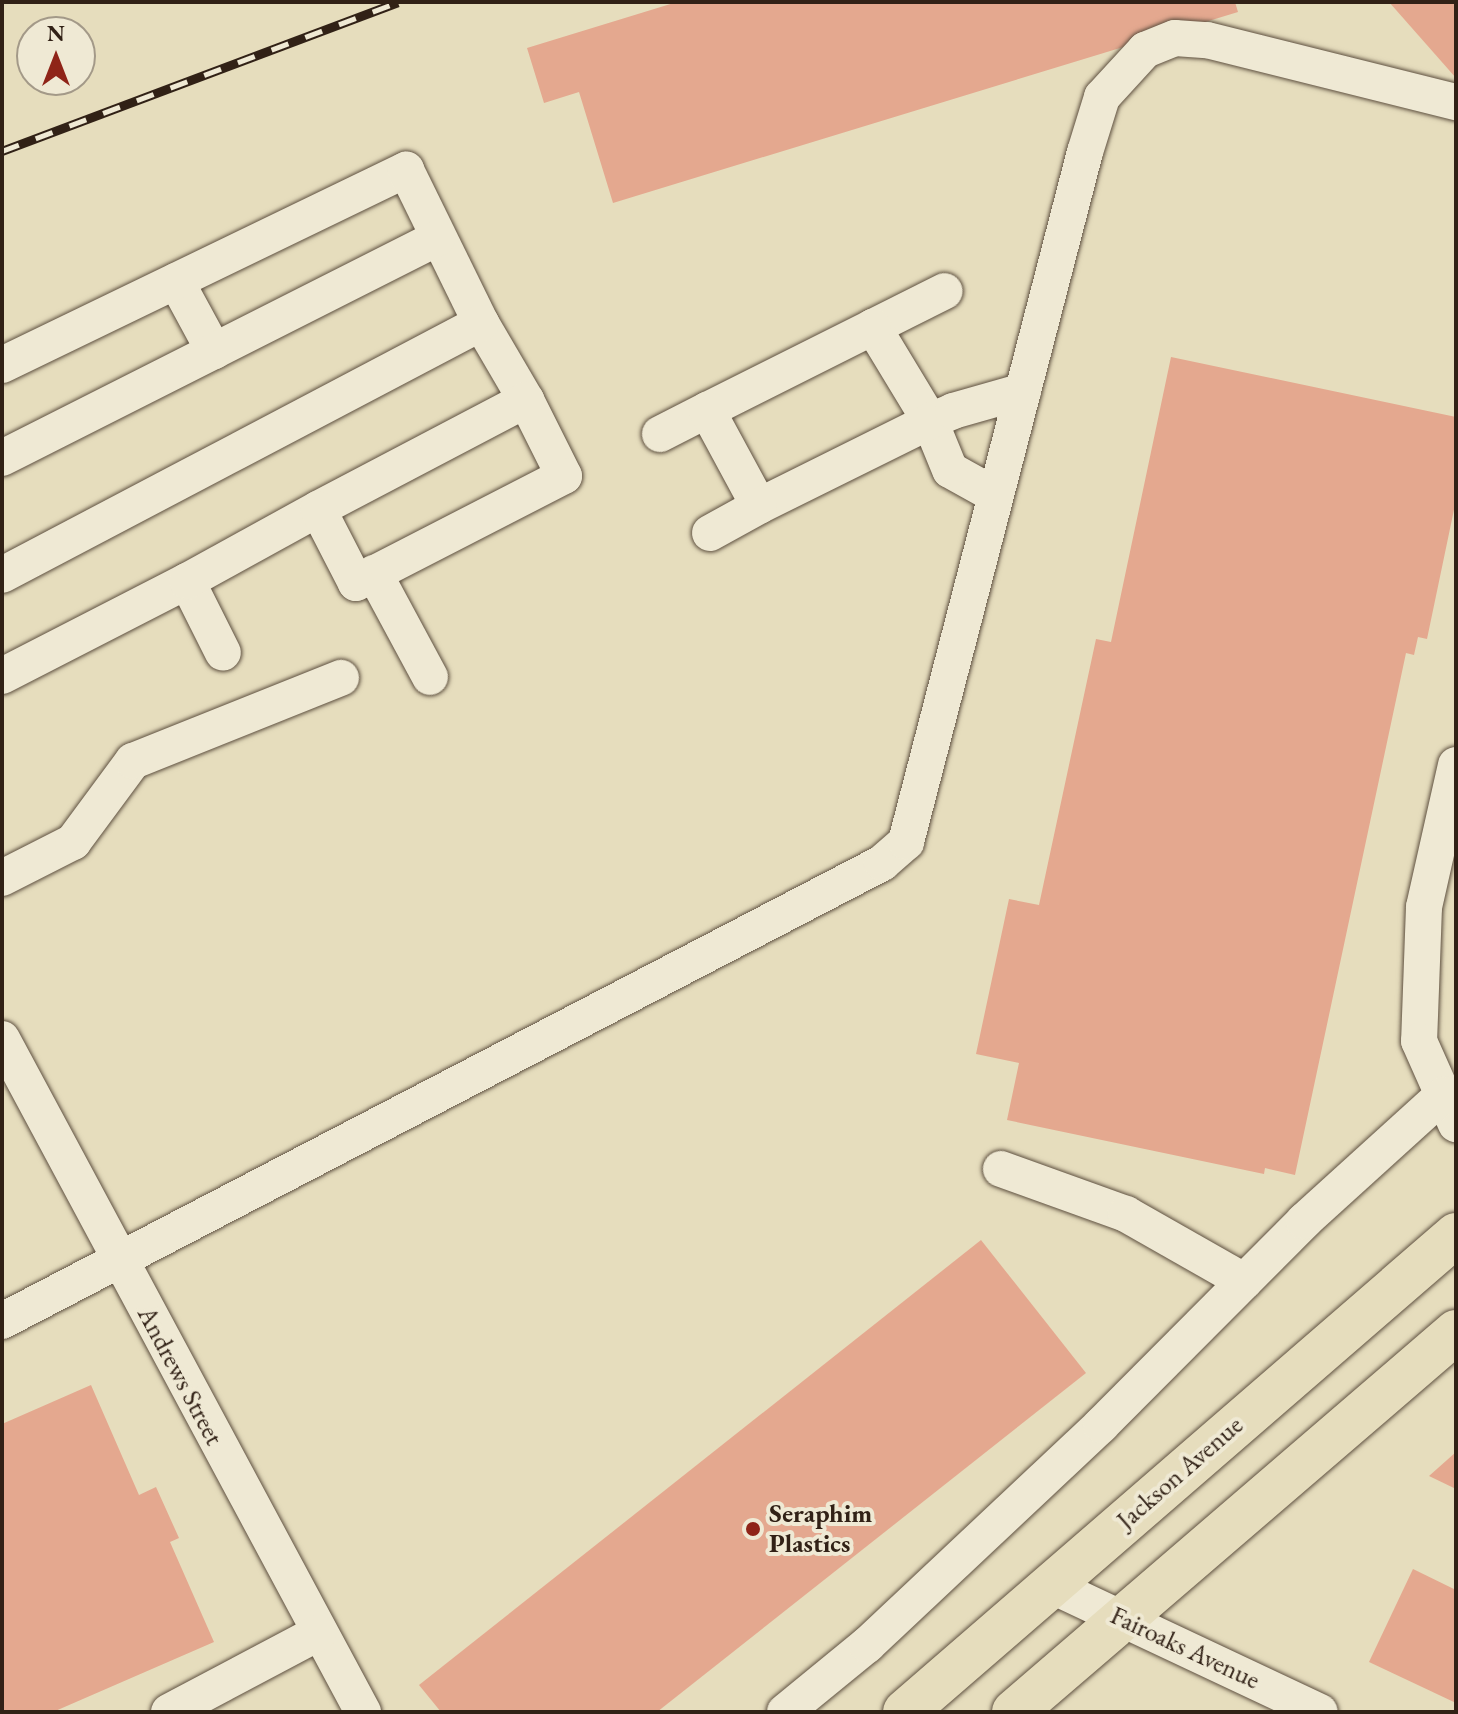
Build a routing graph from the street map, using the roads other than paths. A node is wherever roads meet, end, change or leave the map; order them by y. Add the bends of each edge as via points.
1 (1456, 102) edge
2 (438, 238) junction
3 (176, 281) junction
4 (945, 291) dead end
5 (481, 323) junction
6 (873, 327) junction
7 (214, 351) junction
8 (2, 365) edge
9 (1023, 391) junction
10 (526, 400) junction
11 (707, 410) junction
12 (930, 421) junction
13 (660, 434) dead end
14 (2, 458) edge
15 (995, 495) junction
16 (759, 506) junction
17 (318, 509) junction
18 (710, 533) dead end
19 (374, 573) junction
20 (2, 575) edge
21 (187, 581) junction
22 (223, 653) dead end
23 (2, 676) edge
24 (430, 677) dead end
25 (341, 678) dead end
26 (1456, 765) edge
27 (2, 878) edge
28 (2, 1039) edge
29 (1449, 1109) edge
30 (1001, 1169) dead end
31 (1456, 1235) edge
32 (118, 1261) junction
33 (1244, 1281) junction
34 (2, 1321) edge
35 (1456, 1332) edge
36 (1050, 1585) junction
37 (1124, 1618) junction
38 (318, 1633) junction
39 (169, 1712) edge
40 (363, 1712) edge
41 (785, 1712) edge
42 (905, 1712) edge
43 (1014, 1712) edge
44 (1320, 1712) edge

1 - 9 street via 1207,40 1175,38 1145,50 1102,97
2 - 3 street via 406,170
2 - 5 street
2 - 7 street
3 - 7 street
3 - 8 street
4 - 6 street
5 - 10 street
5 - 20 street
6 - 11 street
6 - 12 street
7 - 14 street
9 - 12 street
9 - 15 street
10 - 17 street
10 - 19 street via 564,476
11 - 13 street
11 - 16 street
12 - 15 street via 950,470
12 - 16 street
15 - 32 street via 916,810 906,842 882,863
16 - 18 street
17 - 19 street via 356,583
17 - 21 street
19 - 24 street
21 - 22 street
21 - 23 street
25 - 27 street via 133,761 73,842
26 - 29 street via 1424,907 1419,1041
28 - 32 street, Andrews Street
29 - 33 street
30 - 33 street via 1126,1214
31 - 36 main road, Jackson Avenue
32 - 34 street
32 - 38 street, Andrews Street
33 - 41 street via 1101,1425 878,1634
35 - 37 main road
36 - 37 street, Fairoaks Avenue
36 - 42 main road, Jackson Avenue
37 - 43 main road
37 - 44 street, Fairoaks Avenue
38 - 39 street
38 - 40 street, Andrews Street

